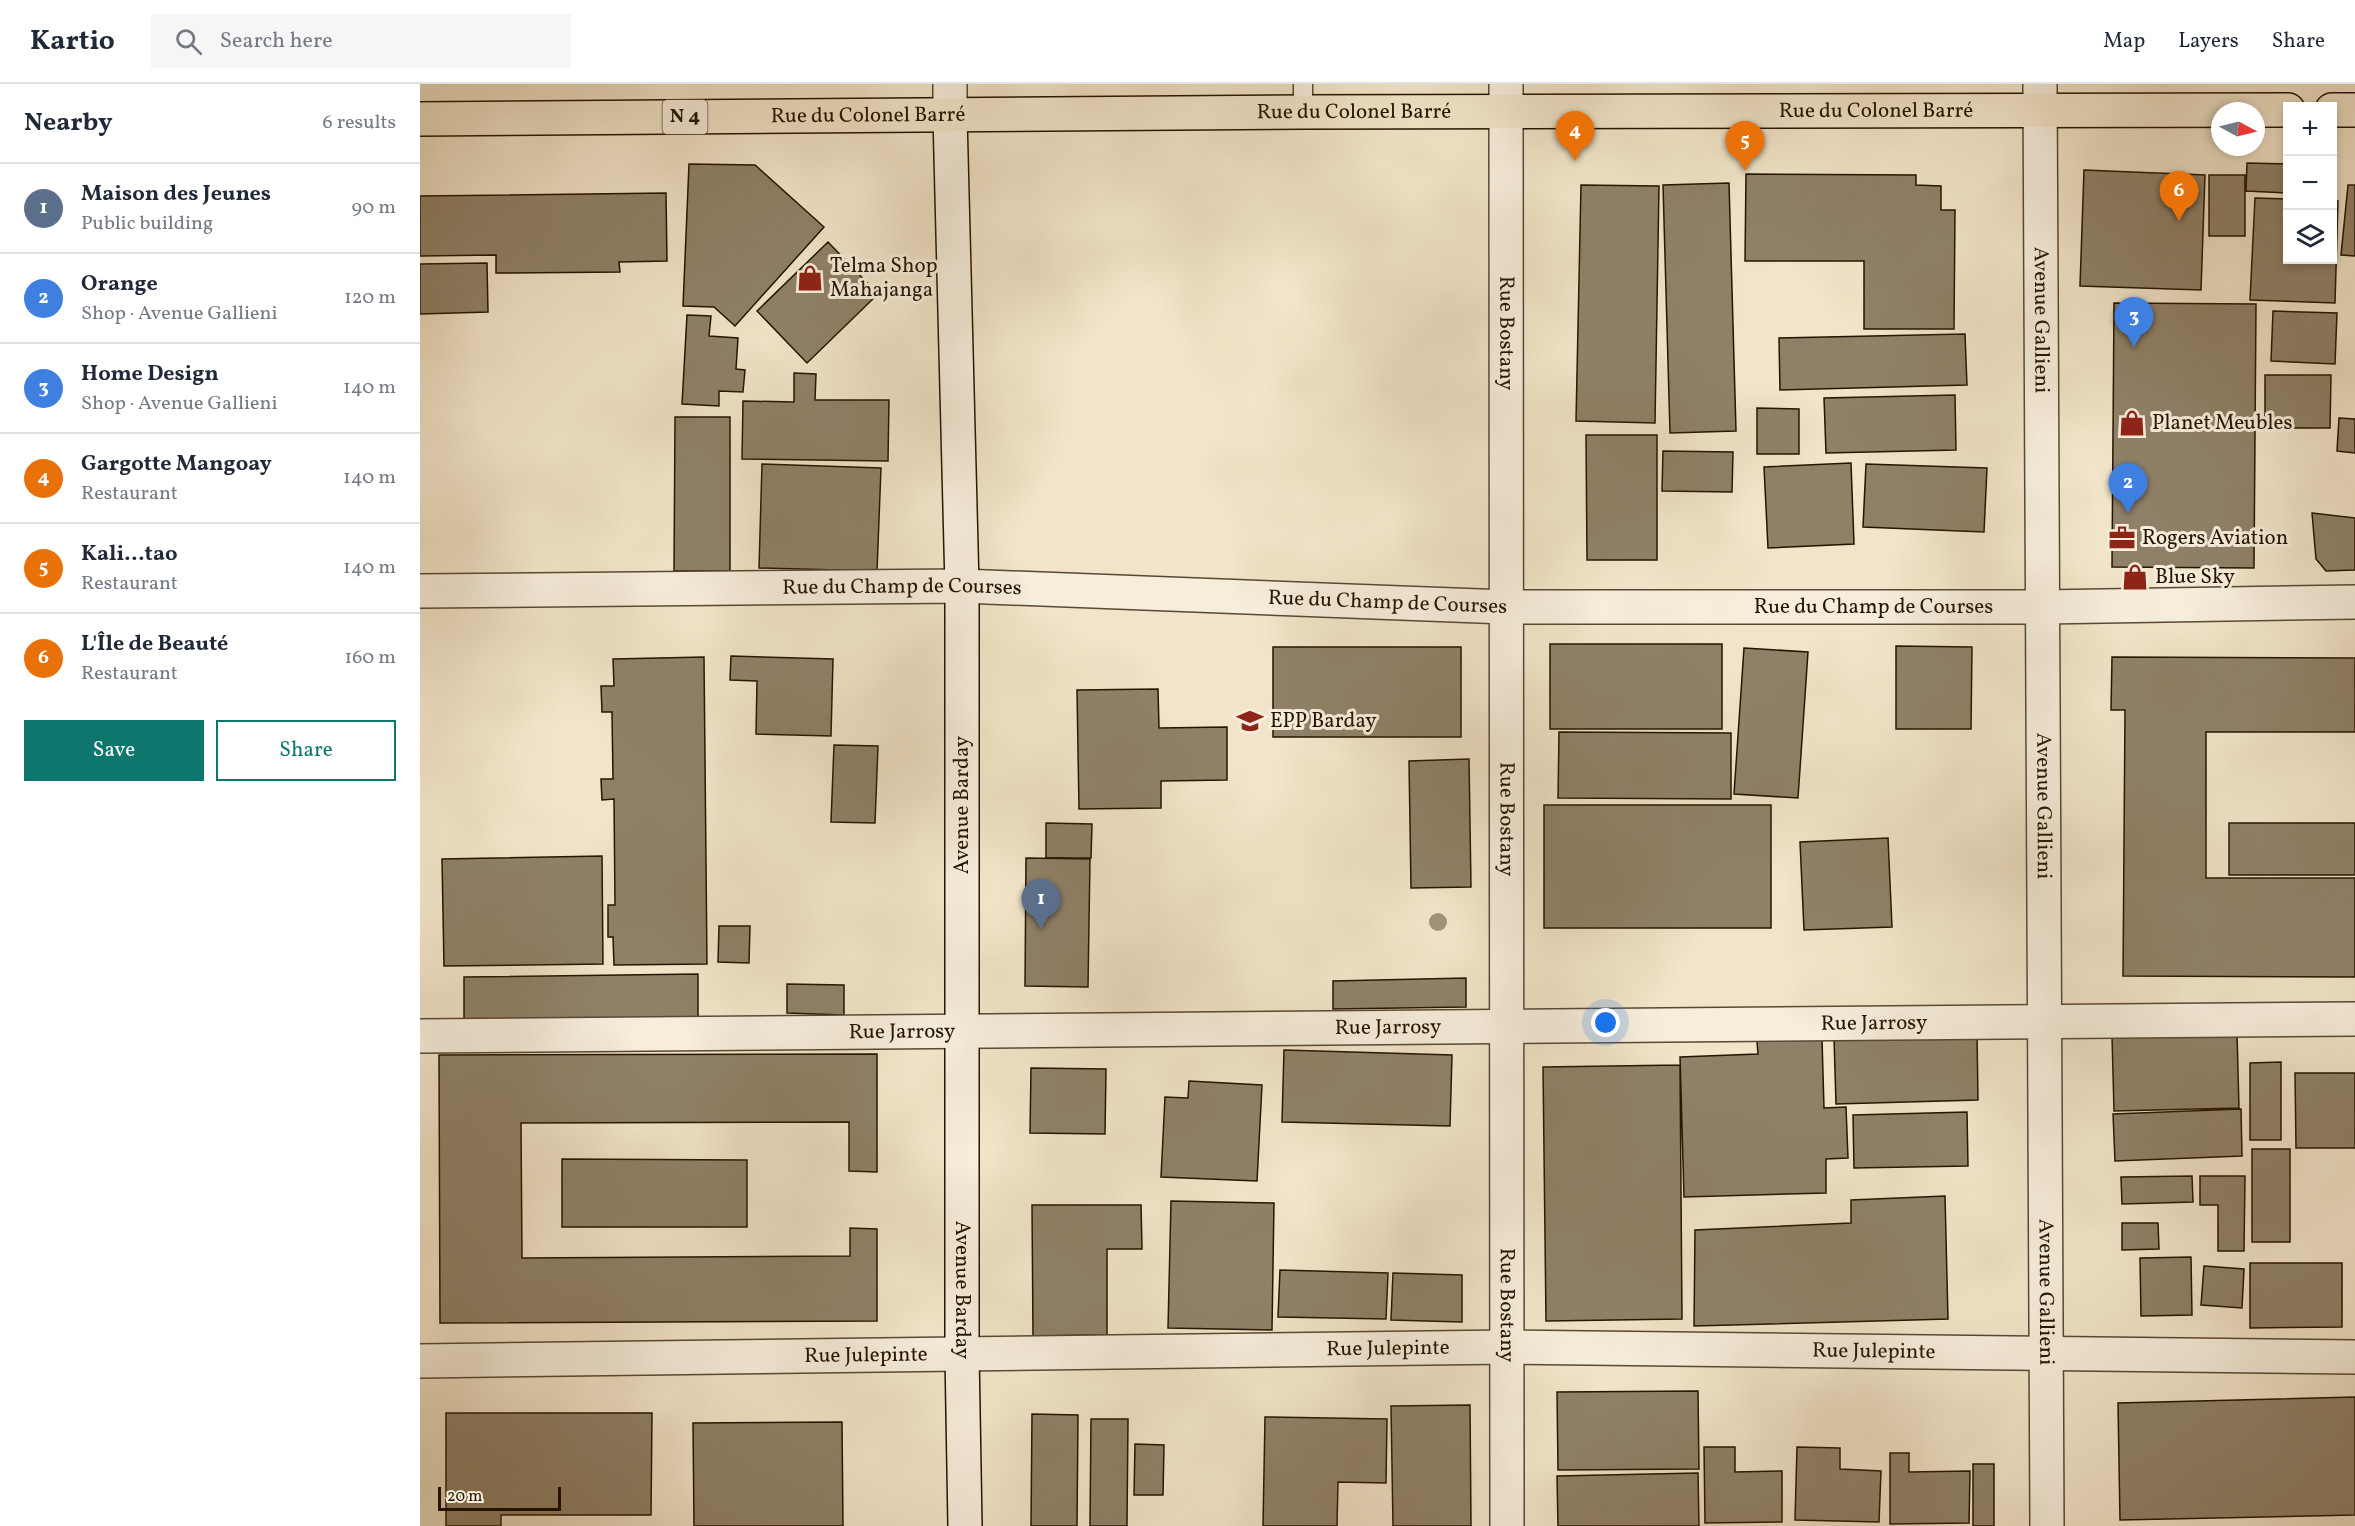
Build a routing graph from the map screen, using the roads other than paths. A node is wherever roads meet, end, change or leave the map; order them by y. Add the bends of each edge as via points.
1 (1303, 98) edge
2 (2040, 98) edge
3 (1506, 99) edge
4 (950, 100) edge
5 (2283, 110) edge
6 (2337, 110) edge
7 (2355, 110) edge
8 (420, 119) edge
9 (962, 586) junction
10 (420, 591) edge
11 (2355, 603) edge
12 (1506, 607) junction
13 (2043, 607) junction
14 (2355, 1018) edge
15 (2045, 1021) junction
16 (1507, 1027) junction
17 (963, 1031) junction
18 (420, 1036) edge
19 (1507, 1347) junction
20 (962, 1354) junction
21 (2046, 1355) junction
22 (2355, 1357) edge
23 (420, 1361) edge
24 (965, 1526) edge
25 (1507, 1526) edge
26 (2047, 1526) edge

1 - 3 main road, Rue du Colonel Barré / N 4
1 - 4 main road, Rue du Colonel Barré / N 4
2 - 3 main road, Rue du Colonel Barré / N 4
2 - 5 main road, Rue du Colonel Barré / N 4
2 - 13 street, Avenue Gallieni
3 - 12 street, Rue Bostany
4 - 8 main road, Rue du Colonel Barré / N 4
4 - 9 street, Avenue Barday
6 - 7 main road
9 - 10 street, Rue du Champ de Courses
9 - 12 street, Rue du Champ de Courses
9 - 17 street, Avenue Barday
11 - 13 street, Rue du Champ de Courses
12 - 13 street, Rue du Champ de Courses
12 - 16 street, Rue Bostany
13 - 15 street, Avenue Gallieni
14 - 15 street, Rue Jarrosy
15 - 16 street, Rue Jarrosy
15 - 21 street, Avenue Gallieni
16 - 17 street, Rue Jarrosy
16 - 19 street, Rue Bostany
17 - 18 street, Rue Jarrosy
17 - 20 street, Avenue Barday
19 - 20 street, Rue Julepinte
19 - 21 street, Rue Julepinte
19 - 25 street, Rue Bostany
20 - 23 street, Rue Julepinte
20 - 24 street, Avenue Barday
21 - 22 street, Rue Julepinte
21 - 26 street, Avenue Gallieni

